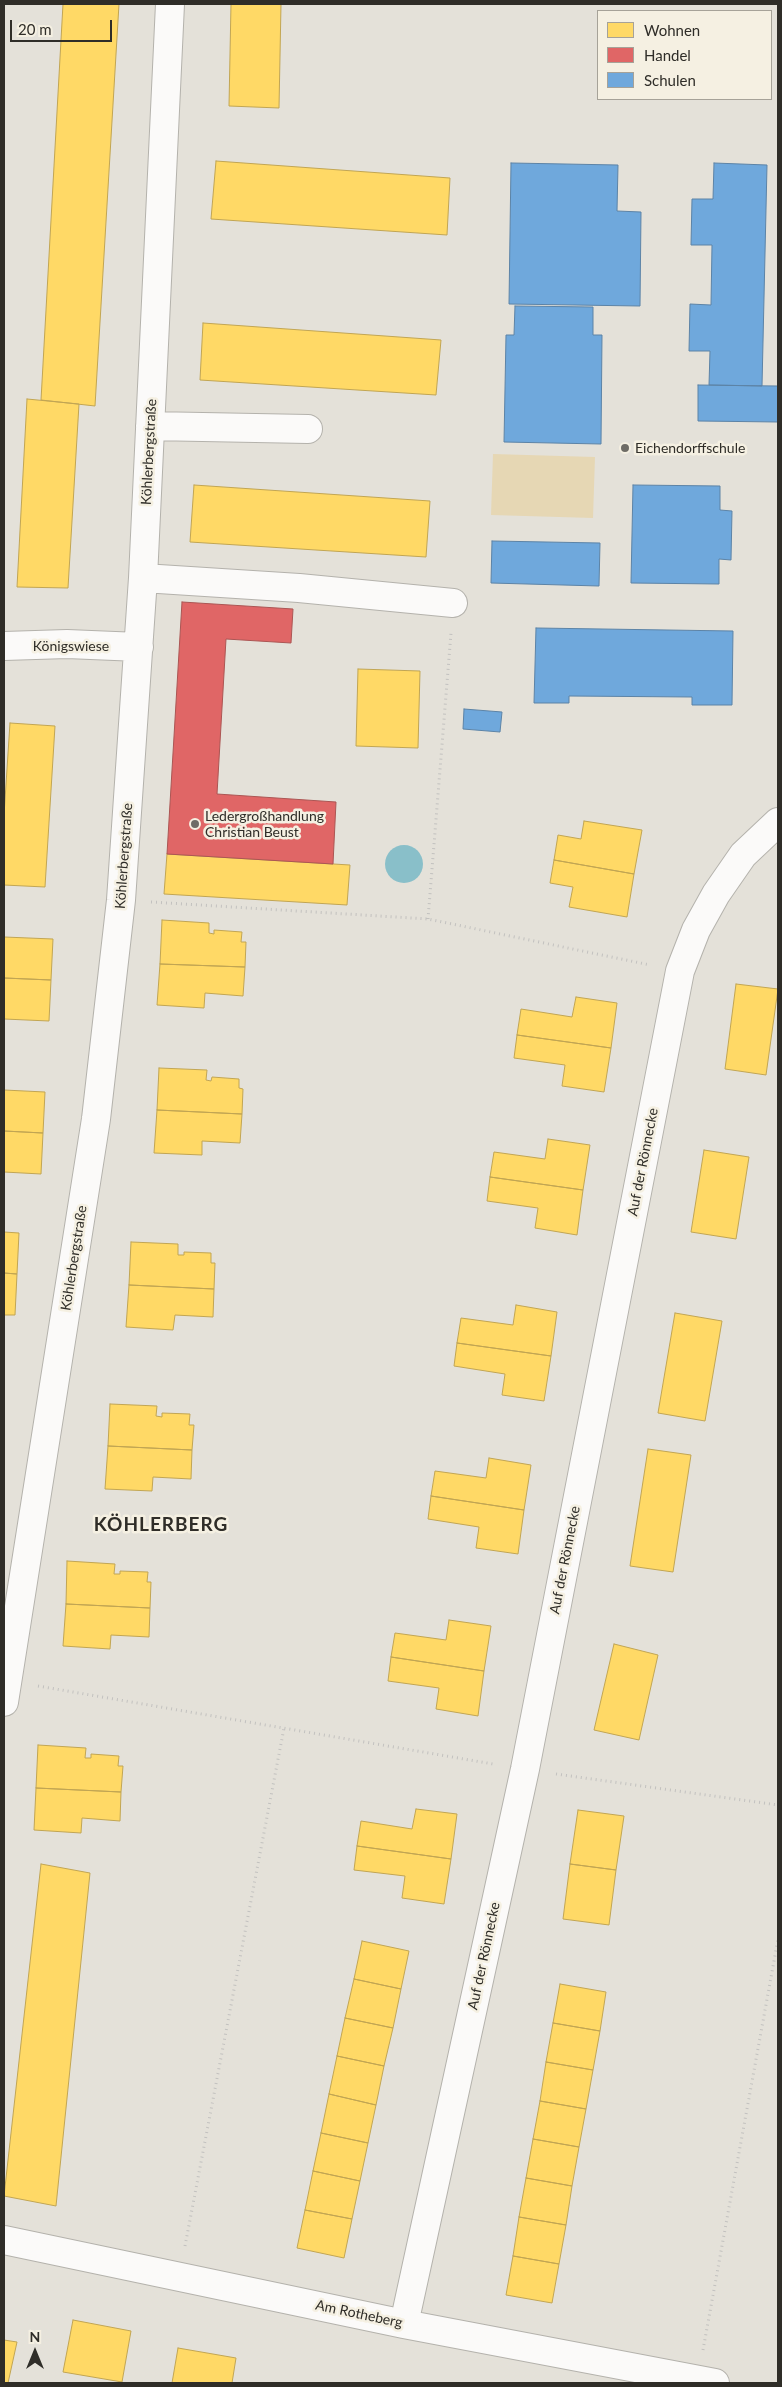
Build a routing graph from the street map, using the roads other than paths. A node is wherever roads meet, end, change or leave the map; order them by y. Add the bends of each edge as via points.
1 (170, 4) edge
2 (150, 426) junction
3 (308, 429) dead end
4 (144, 578) junction
5 (453, 603) road end
6 (4, 646) edge
7 (139, 647) junction
8 (778, 822) edge
9 (6, 1691) edge
10 (4, 2240) edge
11 (404, 2324) junction
12 (706, 2382) edge

1 - 2 street, Köhlerbergstraße
2 - 3 street
2 - 4 street, Köhlerbergstraße
4 - 5 street via 299,588
4 - 7 street, Köhlerbergstraße
6 - 7 street, Königswiese
7 - 9 street, Köhlerbergstraße via 121,900 96,1119
8 - 11 street, Auf der Rönnecke via 743,855 716,894 696,930 680,971 525,1769
10 - 11 street, Am Rotheberg
11 - 12 street, Am Rotheberg

